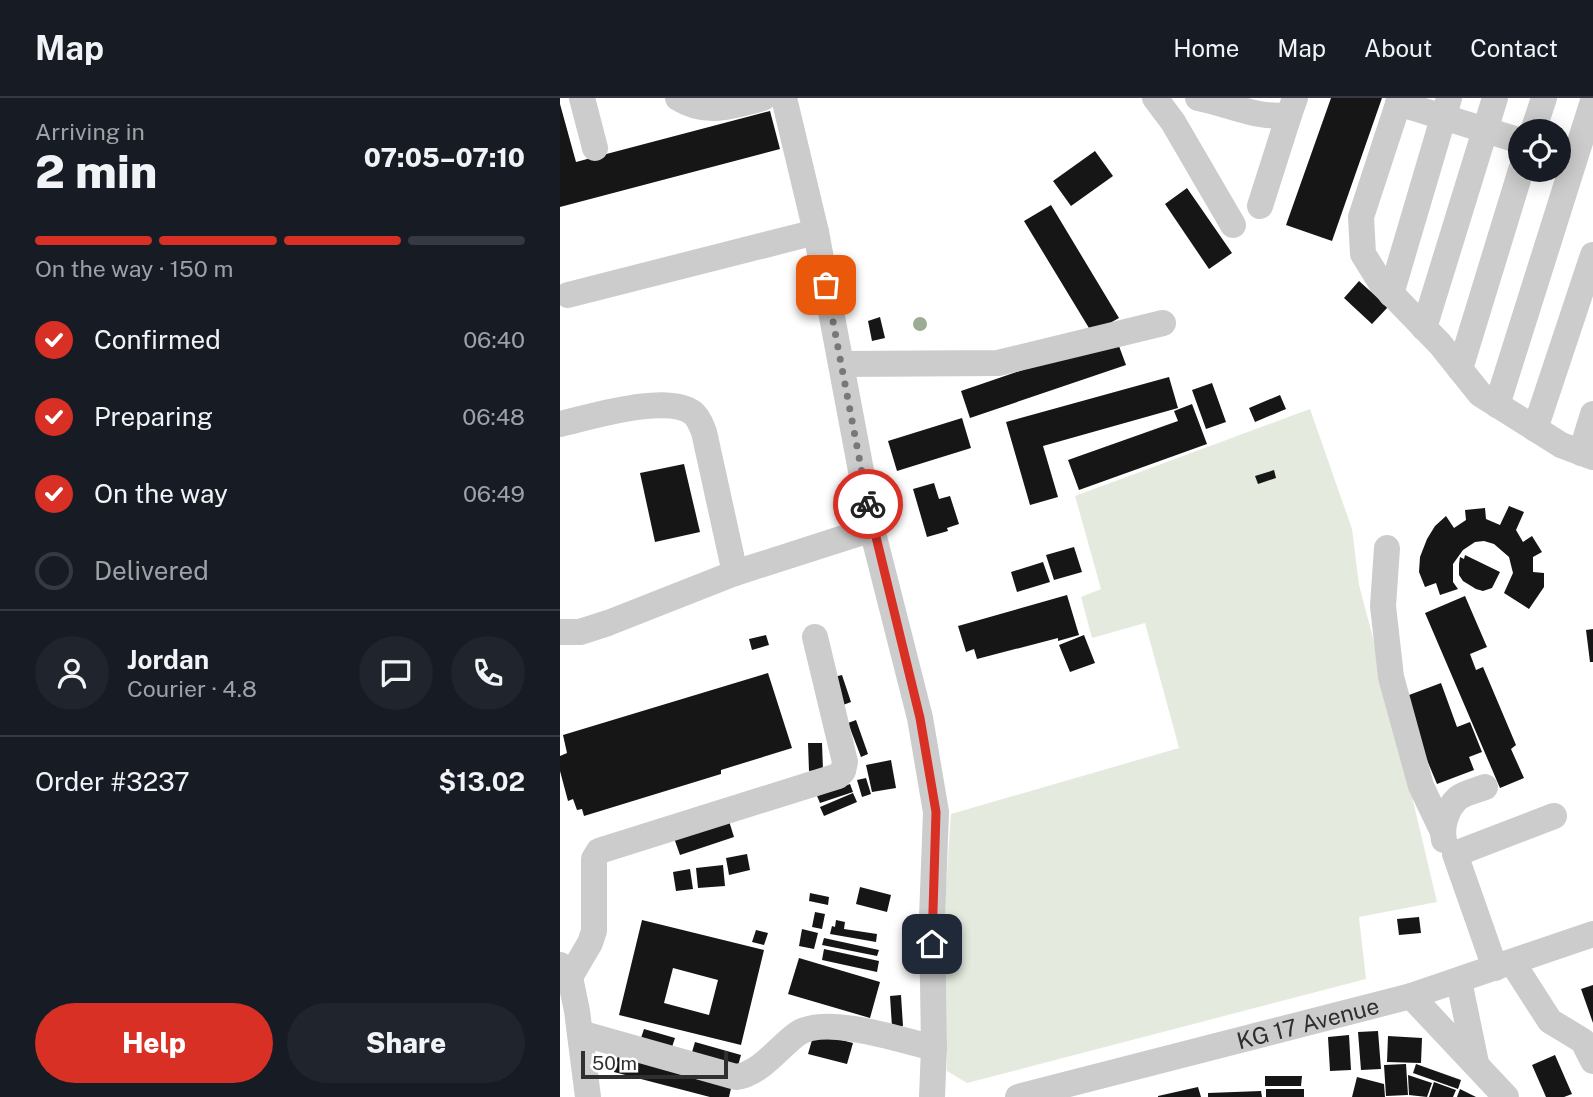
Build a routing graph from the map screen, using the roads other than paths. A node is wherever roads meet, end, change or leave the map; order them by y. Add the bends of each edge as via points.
1 (582, 98) edge
2 (678, 98) edge
3 (763, 98) edge
4 (784, 98) edge
5 (1155, 98) edge
6 (1495, 98) edge
7 (1544, 98) edge
8 (1217, 100) edge
9 (1399, 100) edge
10 (1593, 101) edge
11 (1292, 106) edge
12 (1446, 107) edge
13 (1537, 119) edge
14 (1485, 129) junction
15 (1508, 137) edge
16 (595, 148) dead end
17 (1576, 158) edge
18 (1517, 182) edge
19 (1260, 206) dead end
20 (1233, 225) dead end
21 (816, 232) junction
22 (1593, 255) edge
23 (1391, 294) junction
24 (568, 295) dead end
25 (1163, 323) dead end
26 (1424, 328) junction
27 (842, 364) junction
28 (1460, 369) junction
29 (1497, 405) junction
30 (1593, 414) edge
31 (560, 424) edge
32 (1535, 429) junction
33 (1587, 455) edge
34 (872, 529) junction
35 (1387, 548) dead end
36 (735, 573) junction
37 (560, 632) edge
38 (815, 637) dead end
39 (1485, 787) dead end
40 (1555, 816) dead end
41 (1442, 830) junction
42 (1455, 854) junction
43 (1593, 934) edge
44 (1504, 965) junction
45 (565, 971) edge
46 (1459, 981) junction
47 (1411, 996) junction
48 (580, 1033) junction
49 (934, 1048) junction
50 (1593, 1061) edge
51 (1476, 1063) junction
52 (588, 1097) edge
53 (932, 1097) edge
54 (1018, 1097) edge
55 (1506, 1097) edge

1 - 16 street
2 - 3 street via 702,109 721,109
4 - 21 street
5 - 20 street
6 - 14 street
7 - 13 street
8 - 11 street via 1273,117
9 - 12 street
9 - 23 street via 1362,217 1363,254
10 - 17 street
11 - 19 street
12 - 14 street
12 - 23 street
14 - 15 street
14 - 26 street
17 - 29 street
18 - 28 street
21 - 24 street
21 - 27 street
22 - 32 street
23 - 26 street
25 - 27 street via 998,363
26 - 28 street
27 - 34 street
28 - 29 street via 1480,394
29 - 32 street
30 - 33 street
31 - 36 street via 660,403 691,411 704,432
32 - 33 street
34 - 36 street
34 - 49 street via 920,718 936,812
35 - 41 street via 1383,606 1391,677 1421,786
36 - 37 street via 608,623 580,632
38 - 45 street via 845,762 843,771 599,850 594,859 594,931 590,943
39 - 41 street via 1458,797
40 - 42 street
41 - 42 street via 1444,845
42 - 44 street
43 - 44 street, KG 17 Avenue
44 - 46 street, KG 17 Avenue
44 - 50 street via 1550,1021 1583,1041
45 - 48 street
46 - 47 street, KG 17 Avenue
46 - 51 street
47 - 51 street
47 - 54 street, KG 17 Avenue
48 - 49 street via 736,1077 755,1070 807,1028 839,1026
48 - 52 street
49 - 53 street
51 - 55 street

